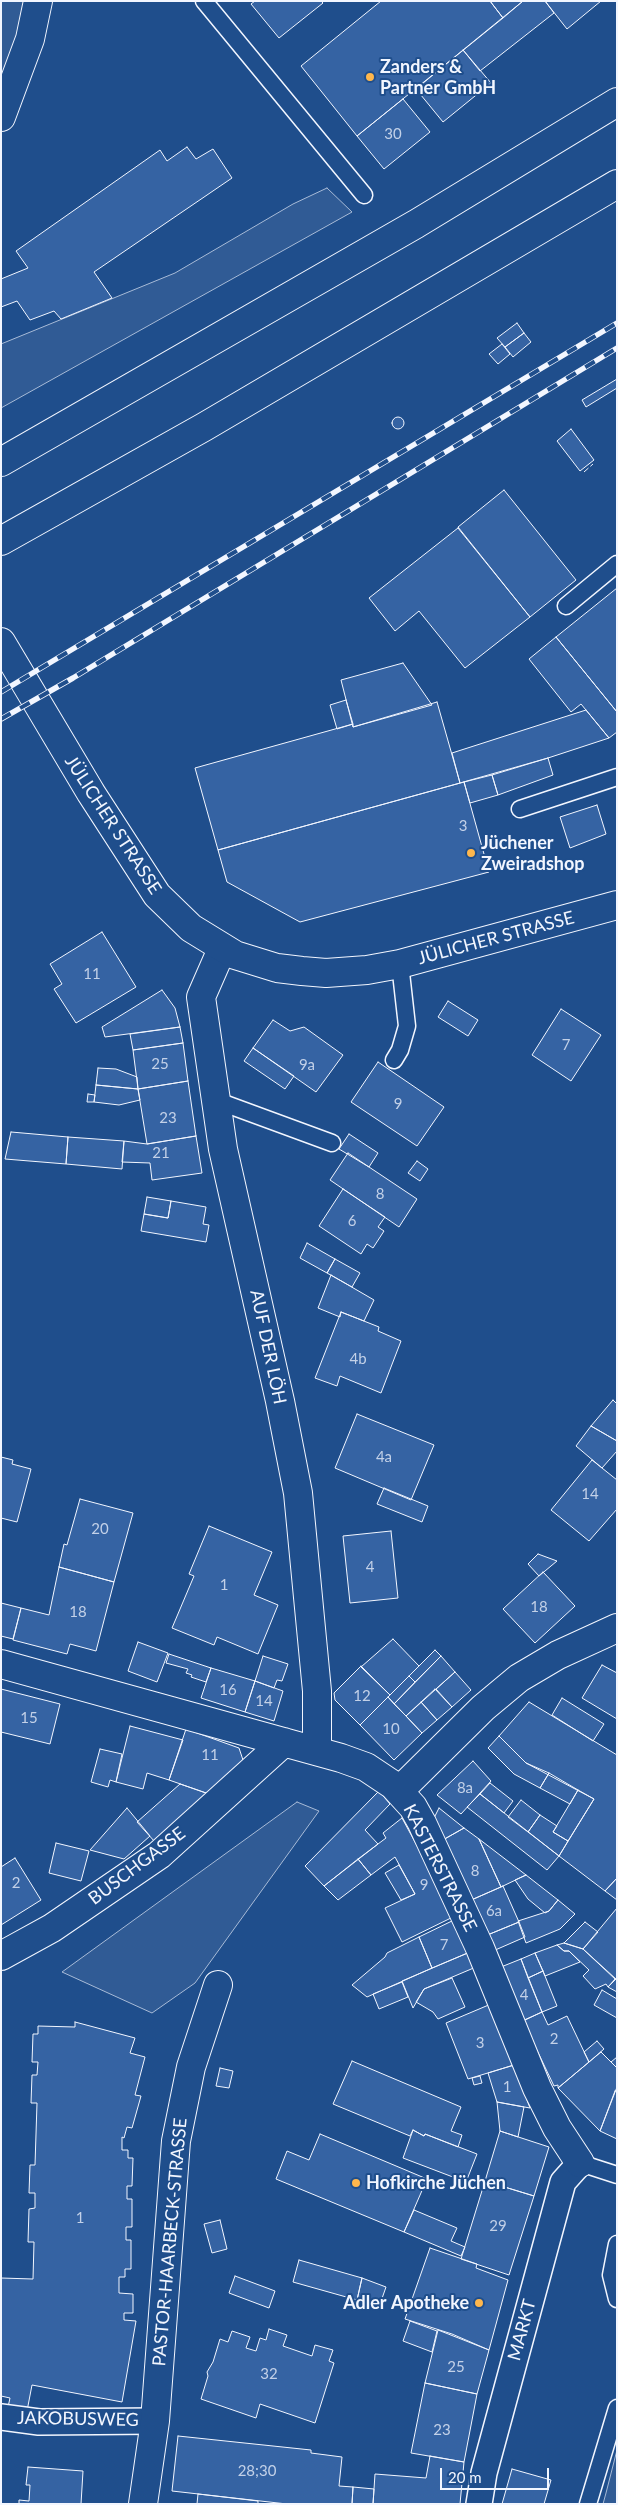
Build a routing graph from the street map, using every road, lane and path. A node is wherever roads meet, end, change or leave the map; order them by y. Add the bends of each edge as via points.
1 (38, 1) edge
2 (204, 1) edge
3 (617, 102) edge
4 (1, 117) edge
5 (617, 184) edge
6 (364, 195) dead end
7 (1, 462) edge
8 (5, 539) edge
9 (617, 564) edge
10 (566, 606) dead end
11 (1, 642) edge
12 (617, 777) edge
13 (520, 809) dead end
14 (617, 905) edge
15 (222, 949) junction
16 (400, 964) junction
17 (394, 1060) dead end
18 (215, 1100) junction
19 (332, 1143) dead end
20 (617, 1628) edge
21 (1, 1664) edge
22 (284, 1742) junction
23 (317, 1752) junction
24 (399, 1791) junction
25 (1, 1956) edge
26 (218, 1985) dead end
27 (580, 2163) junction
28 (617, 2175) edge
29 (617, 2244) edge
30 (617, 2299) edge
31 (617, 2408) edge
32 (1, 2417) edge
33 (155, 2421) junction
34 (143, 2504) edge
35 (479, 2504) edge
36 (588, 2504) edge

1 - 4 main road via 30,39
2 - 6 lane
3 - 7 main road via 400,234
5 - 8 main road via 230,412
9 - 10 lane
11 - 15 main road, JÜLICHER STRASSE via 91,793 157,895 191,928
12 - 13 lane
14 - 16 main road, JÜLICHER STRASSE
15 - 16 main road, JÜLICHER STRASSE via 249,960 302,971 347,972
15 - 18 main road, AUF DER LÖH via 201,997
16 - 17 lane via 407,1026
18 - 19 lane
18 - 23 main road, AUF DER LÖH via 298,1493 317,1691
20 - 24 main road via 519,1678 483,1708
21 - 22 main road, KASTERSTRASSE
22 - 23 main road, KASTERSTRASSE
22 - 25 main road, BUSCHGASSE via 159,1855 52,1928
23 - 24 main road, KASTERSTRASSE via 366,1767
24 - 27 main road, KASTERSTRASSE via 422,1823 480,1948 537,2088 557,2128
26 - 33 main road, PASTOR-HAARBECK-STRASSE via 190,2067 176,2141
27 - 28 lane
27 - 35 street, MARKT via 562,2182 484,2473
29 - 30 lane via 611,2275
31 - 36 lane
32 - 33 street, JAKOBUSWEG via 39,2422
33 - 34 main road, PASTOR-HAARBECK-STRASSE

